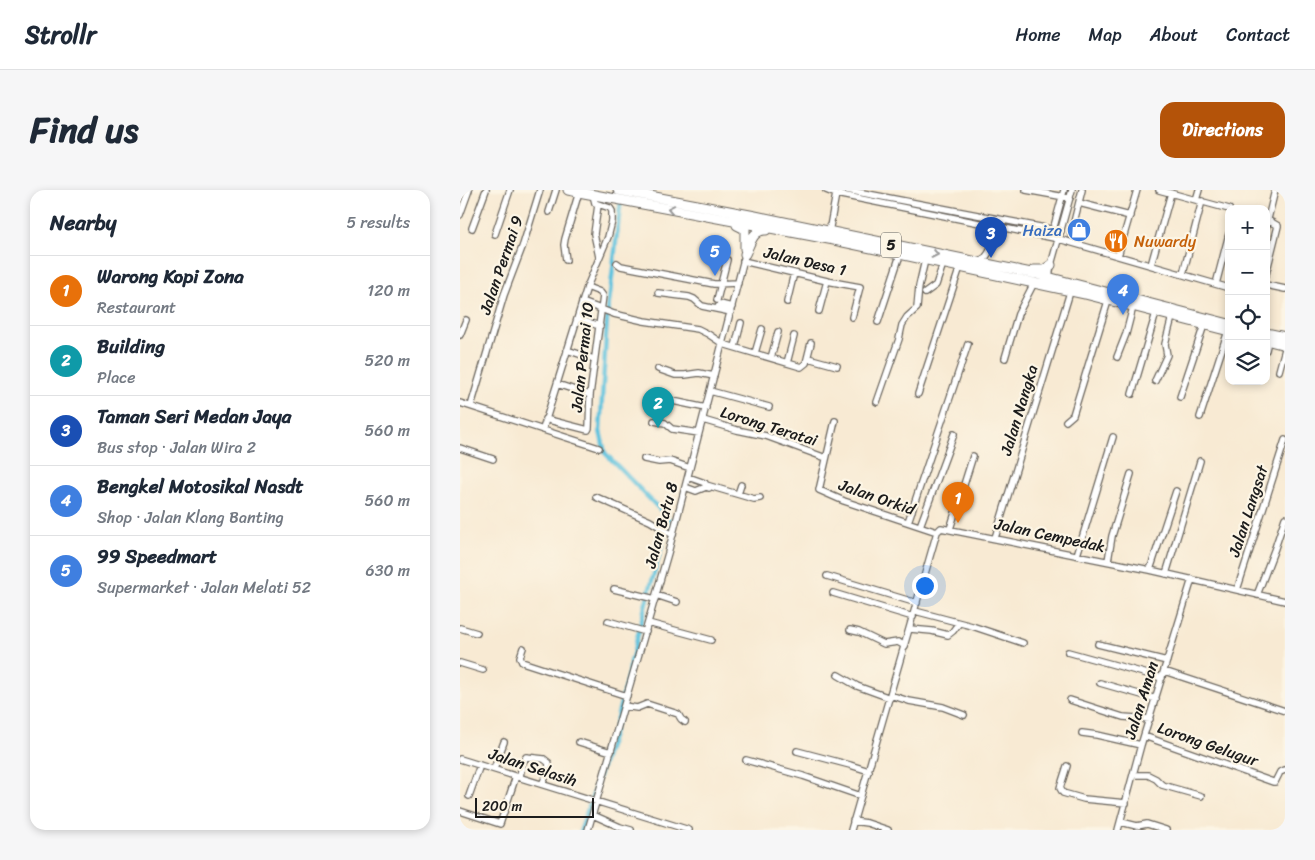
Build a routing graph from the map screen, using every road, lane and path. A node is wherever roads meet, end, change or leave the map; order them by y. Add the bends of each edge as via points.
1 (469, 190) edge
2 (486, 190) edge
3 (510, 190) edge
4 (540, 190) edge
5 (556, 190) edge
6 (568, 190) edge
7 (846, 190) edge
8 (1029, 190) edge
9 (1064, 190) edge
10 (1072, 190) edge
11 (1082, 190) edge
12 (1138, 190) edge
13 (1159, 190) edge
14 (1199, 190) edge
15 (1275, 190) edge
16 (827, 191) edge
17 (579, 192) junction
18 (1171, 193) junction
19 (836, 194) junction
20 (596, 195) junction
21 (621, 195) edge
22 (1062, 197) junction
23 (1070, 198) junction
24 (1199, 201) junction
25 (1079, 203) junction
26 (598, 205) junction
27 (1225, 208) edge
28 (1270, 208) edge
29 (549, 212) dead end
30 (733, 212) junction
31 (460, 215) edge
32 (702, 215) junction
33 (1130, 216) junction
34 (1270, 221) edge
35 (753, 225) junction
36 (472, 228) dead end
37 (1053, 230) junction
38 (808, 231) junction
39 (1061, 231) junction
40 (829, 232) junction
41 (495, 234) dead end
42 (1071, 234) dead end
43 (998, 235) dead end
44 (1059, 239) junction
45 (1225, 249) edge
46 (900, 255) junction
47 (1118, 256) junction
48 (599, 257) junction
49 (744, 258) junction
50 (1270, 258) edge
51 (566, 260) dead end
52 (727, 260) dead end
53 (926, 260) junction
54 (616, 263) dead end
55 (981, 263) junction
56 (944, 264) junction
57 (991, 264) junction
58 (1053, 265) junction
59 (1151, 265) junction
60 (960, 267) junction
61 (794, 273) junction
62 (1183, 274) junction
63 (997, 275) junction
64 (1049, 277) junction
65 (827, 281) junction
66 (721, 283) junction
67 (738, 283) junction
68 (1034, 283) junction
69 (1216, 284) junction
70 (1270, 286) edge
71 (587, 287) junction
72 (1225, 287) edge
73 (1098, 289) junction
74 (1285, 289) edge
75 (1070, 292) junction
76 (658, 293) dead end
77 (925, 294) dead end
78 (1085, 294) junction
79 (717, 300) dead end
80 (1108, 301) junction
81 (582, 302) junction
82 (787, 302) dead end
83 (1133, 308) junction
84 (603, 310) junction
85 (731, 310) junction
86 (819, 311) dead end
87 (1156, 313) junction
88 (1172, 317) junction
89 (852, 318) dead end
90 (576, 319) junction
91 (466, 320) dead end
92 (878, 322) dead end
93 (741, 323) dead end
94 (1225, 323) edge
95 (1204, 325) junction
96 (600, 326) junction
97 (762, 328) dead end
98 (1225, 330) edge
99 (778, 332) dead end
100 (460, 336) edge
101 (794, 336) dead end
102 (1285, 338) edge
103 (1226, 340) edge
104 (1270, 340) edge
105 (1270, 342) edge
106 (812, 343) dead end
107 (722, 344) junction
108 (968, 344) dead end
109 (1285, 345) edge
110 (735, 347) junction
111 (1285, 349) edge
112 (567, 350) junction
113 (755, 353) junction
114 (1117, 357) dead end
115 (771, 358) junction
116 (808, 358) junction
117 (1004, 358) dead end
118 (594, 359) junction
119 (787, 363) junction
120 (837, 366) dead end
121 (658, 369) dead end
122 (1279, 371) dead end
123 (714, 376) junction
124 (1155, 381) dead end
125 (557, 384) junction
126 (710, 391) junction
127 (918, 394) dead end
128 (1132, 394) dead end
129 (590, 395) junction
130 (1180, 397) dead end
131 (668, 400) dead end
132 (877, 402) dead end
133 (460, 403) edge
134 (471, 406) junction
135 (769, 406) dead end
136 (706, 408) junction
137 (1200, 417) dead end
138 (546, 419) junction
139 (703, 420) junction
140 (654, 421) dead end
141 (835, 421) dead end
142 (1066, 421) dead end
143 (543, 429) junction
144 (699, 434) junction
145 (954, 434) dead end
146 (1113, 437) dead end
147 (1285, 440) edge
148 (460, 448) edge
149 (599, 448) dead end
150 (973, 456) dead end
151 (826, 458) junction
152 (493, 459) dead end
153 (644, 459) dead end
154 (1200, 461) dead end
155 (690, 468) junction
156 (1131, 474) dead end
157 (688, 477) junction
158 (741, 485) dead end
159 (706, 486) junction
160 (685, 488) junction
161 (1176, 491) dead end
162 (723, 492) dead end
163 (738, 494) junction
164 (596, 496) dead end
165 (760, 498) dead end
166 (892, 505) dead end
167 (912, 511) junction
168 (1285, 518) edge
169 (908, 522) junction
170 (920, 526) junction
171 (950, 528) junction
172 (937, 532) junction
173 (671, 533) junction
174 (995, 538) junction
175 (1077, 555) junction
176 (1108, 562) junction
177 (1150, 570) junction
178 (1166, 574) junction
179 (827, 576) dead end
180 (1192, 580) junction
181 (614, 589) dead end
182 (1237, 590) junction
183 (833, 593) dead end
184 (1257, 595) junction
185 (654, 597) junction
186 (1285, 601) edge
187 (677, 602) dead end
188 (917, 603) junction
189 (914, 614) junction
190 (608, 621) dead end
191 (648, 623) junction
192 (959, 623) junction
193 (460, 628) edge
194 (910, 629) junction
195 (850, 630) dead end
196 (643, 631) junction
197 (477, 632) dead end
198 (711, 640) dead end
199 (1023, 643) dead end
200 (1098, 644) dead end
201 (905, 646) junction
202 (523, 648) dead end
203 (1068, 652) dead end
204 (1164, 660) junction
205 (460, 663) edge
206 (484, 670) dead end
207 (1164, 671) junction
208 (838, 674) dead end
209 (1159, 678) junction
210 (1100, 683) dead end
211 (623, 696) junction
212 (890, 697) junction
213 (1154, 699) junction
214 (1070, 700) dead end
215 (624, 706) junction
216 (1285, 711) edge
217 (964, 716) dead end
218 (1150, 719) junction
219 (685, 722) dead end
220 (1082, 734) dead end
221 (1144, 736) junction
222 (504, 742) dead end
223 (579, 742) dead end
224 (1141, 745) junction
225 (607, 751) junction
226 (797, 751) dead end
227 (460, 759) edge
228 (746, 760) dead end
229 (480, 764) junction
230 (1067, 766) dead end
231 (494, 769) junction
232 (1285, 770) edge
233 (869, 772) junction
234 (1133, 774) junction
235 (518, 776) junction
236 (542, 784) junction
237 (469, 796) dead end
238 (862, 796) junction
239 (1201, 796) dead end
240 (595, 801) junction
241 (1126, 803) junction
242 (460, 810) edge
243 (592, 815) junction
244 (854, 821) junction
245 (1121, 822) junction
246 (588, 830) edge
247 (631, 830) edge
248 (690, 830) edge
249 (851, 830) edge
250 (888, 830) edge
251 (1118, 830) edge
252 (1166, 830) edge

1 - 31 street
2 - 36 street
3 - 41 street
4 - 134 street, Jalan Permai 9
5 - 29 street
6 - 17 highway, 5
7 - 37 street
8 - 22 street
9 - 22 street
10 - 23 street
11 - 25 street
12 - 33 street
13 - 18 street
14 - 24 street
15 - 28 street
16 - 19 street
17 - 20 highway, 5
17 - 51 street via 565,239
18 - 24 street
18 - 59 street
19 - 40 street
19 - 44 street
20 - 21 highway, 5
20 - 26 street via 594,202
21 - 30 highway, 5
32 -> 21 highway, 5
22 - 23 street
22 - 37 street
23 - 39 street
24 - 27 street
24 - 62 street
25 - 33 street
25 - 42 street
26 - 48 street via 594,234
26 - 48 street via 612,211 612,222
30 - 35 highway via 748,218
30 - 38 highway, 5
32 - 35 highway, 5
32 - 49 highway via 744,227
33 - 47 street
34 - 50 street via 1278,226
35 - 38 highway via 763,221
35 - 49 street, Jalan Batu 8
37 - 39 street
38 - 40 highway, 5
38 - 46 highway, 5
38 - 49 highway via 761,230 754,234
39 - 44 street
40 -> 55 highway, 5
43 - 55 street
44 - 47 street
44 - 58 street
45 - 69 street
46 - 53 highway, 5
46 - 92 street
47 - 59 street
48 - 71 street
49 - 61 street, Jalan Desa 1
49 - 67 street, Jalan Batu 8
52 - 66 street
53 - 56 highway, 5
53 - 132 street via 917,308 902,325
54 - 66 street via 660,274
55 - 57 highway, 5
56 - 60 highway, 5
56 - 77 street via 936,285
57 - 58 highway via 1040,270
57 - 64 highway, 5
58 - 64 street
58 - 73 highway via 1060,276
59 - 62 street
60 - 63 highway, 5
60 - 127 street
61 - 65 street, Jalan Desa 1
61 - 82 street
62 - 69 street
63 - 64 highway via 1043,281
63 - 68 highway, 5
64 - 73 highway, 5
64 - 78 highway via 1053,284
65 - 86 street
65 - 89 street, Jalan Desa 1 via 860,287
66 - 67 street
66 - 79 street
67 - 85 street, Jalan Batu 8
68 - 75 highway, 5
68 - 117 street via 1018,314
69 - 72 street
70 - 74 street
71 - 81 street
71 - 84 street, Jalan Permai 10 via 602,293
73 - 94 highway, 5
75 - 78 highway, 5
75 - 174 street, Jalan Nangka
76 - 85 street via 694,299 702,306 717,309 720,304
78 - 80 highway, 5
80 - 83 highway, 5
80 - 142 street via 1073,415
81 - 84 street
81 - 90 street
83 - 87 highway, 5
83 - 114 street
84 - 96 street, Jalan Permai 10
84 - 107 street via 670,326 698,329
85 - 107 street, Jalan Batu 8
87 - 88 highway, 5
87 - 128 street
88 - 95 highway, 5
88 - 124 street via 1165,344 1167,355
90 - 96 street
90 - 112 street
91 - 100 street
93 - 110 street
95 - 98 highway, 5
95 - 130 street
96 - 118 street, Jalan Permai 10
97 - 113 street
99 - 115 street
101 - 119 street
102 - 104 highway
103 - 137 street
105 - 109 highway
106 - 116 street
107 - 110 street
107 - 123 street, Jalan Batu 8
108 - 167 street
110 - 113 street
111 - 122 street
112 - 118 street
112 - 125 street
113 - 115 street
115 - 119 street
116 - 119 street via 801,367
116 - 120 street
118 - 129 street, Jalan Permai 10
121 - 123 street via 675,375 699,373
123 - 126 street, Jalan Batu 8
125 - 129 street
125 - 138 street
126 - 135 street
126 - 136 street, Jalan Batu 8
129 - 138 street, Jalan Permai 10 via 588,430
131 - 136 street
133 - 134 street
134 - 143 street
136 - 139 street, Jalan Batu 8
138 - 143 street
139 - 144 street, Jalan Batu 8
139 - 151 street, Lorong Teratai via 766,436
140 - 144 street via 665,423 672,429
141 - 151 street, Jalan Orkid
143 - 149 street
144 - 155 street, Jalan Batu 8
145 - 170 street
146 - 175 street
147 - 182 street, Jalan Langsat
148 - 152 street
150 - 171 street
151 - 169 street, Jalan Orkid via 820,491
153 - 155 street via 670,461
154 - 178 street
155 - 157 street, Jalan Batu 8
156 - 176 street via 1112,536
157 - 159 street
157 - 160 street, Jalan Batu 8
158 - 163 street
159 - 160 street via 696,491
159 - 162 street
159 - 163 street
160 - 173 street, Jalan Batu 8
161 - 177 street
163 - 165 street
164 - 173 street
166 - 167 street
167 - 169 street
168 - 184 street
169 - 170 street, Jalan Orkid
170 - 172 street, Jalan Orkid
171 - 172 street, Jalan Cempedak via 941,528
171 - 174 street, Jalan Cempedak
172 - 188 street
173 - 185 street, Jalan Batu 8
174 - 175 street, Jalan Cempedak
175 - 176 street, Jalan Cempedak
176 - 177 street, Jalan Cempedak
177 - 178 street, Jalan Cempedak
178 - 180 street, Jalan Cempedak
179 - 188 street
180 - 182 street, Jalan Cempedak
180 - 204 street, Jalan Aman
181 - 185 street
182 - 184 street, Jalan Cempedak
183 - 189 street
184 - 186 street, Jalan Cempedak
185 - 187 street
185 - 191 street, Jalan Batu 8
188 - 189 street
189 - 192 street
189 - 194 street
190 - 196 street
191 - 196 street, Jalan Batu 8
191 - 198 street
192 - 194 street via 948,635
192 - 199 street
193 - 197 street
194 - 201 street
195 - 201 street via 884,644 895,641
196 - 211 street, Jalan Batu 8
200 - 204 street
201 - 212 street
202 - 211 street via 522,662
203 - 209 street
204 - 207 street, Jalan Aman
205 - 206 street
207 - 209 street, Jalan Aman
207 - 216 street
208 - 212 street via 858,686
209 - 213 street, Jalan Aman
210 - 213 street
211 - 215 street, Jalan Batu 8
212 - 217 street via 943,707
212 - 233 street
213 - 218 street, Jalan Aman
214 - 218 street via 1123,717
215 - 219 street via 632,708 647,704 678,714
215 - 225 street, Jalan Batu 8
218 - 221 street, Jalan Aman
220 - 224 street via 1097,734
221 - 224 street, Jalan Aman
221 - 232 street, Lorong Gelugur via 1275,782 1280,772
222 - 231 street
223 - 225 street
224 - 234 street, Jalan Aman
225 - 240 street, Jalan Batu 8
226 - 233 street
227 - 229 street, Jalan Selasih
228 - 238 street
229 - 231 street, Jalan Selasih
229 - 237 street
230 - 241 street via 1060,788 1062,793 1084,799
231 - 235 street, Jalan Selasih
233 - 238 street
234 - 239 street via 1152,777 1162,785
234 - 241 street, Jalan Aman
235 - 236 street, Jalan Selasih
235 - 236 street via 526,757 544,759 549,767
235 - 242 street via 500,824
236 - 240 street, Jalan Selasih
238 - 244 street
240 - 243 street, Jalan Batu 8
240 - 248 street
241 - 245 street, Jalan Aman
243 - 246 street, Jalan Batu 8
243 - 247 street
244 - 249 street
244 - 250 street
245 - 251 street, Jalan Aman
245 - 252 street via 1137,826 1147,824

